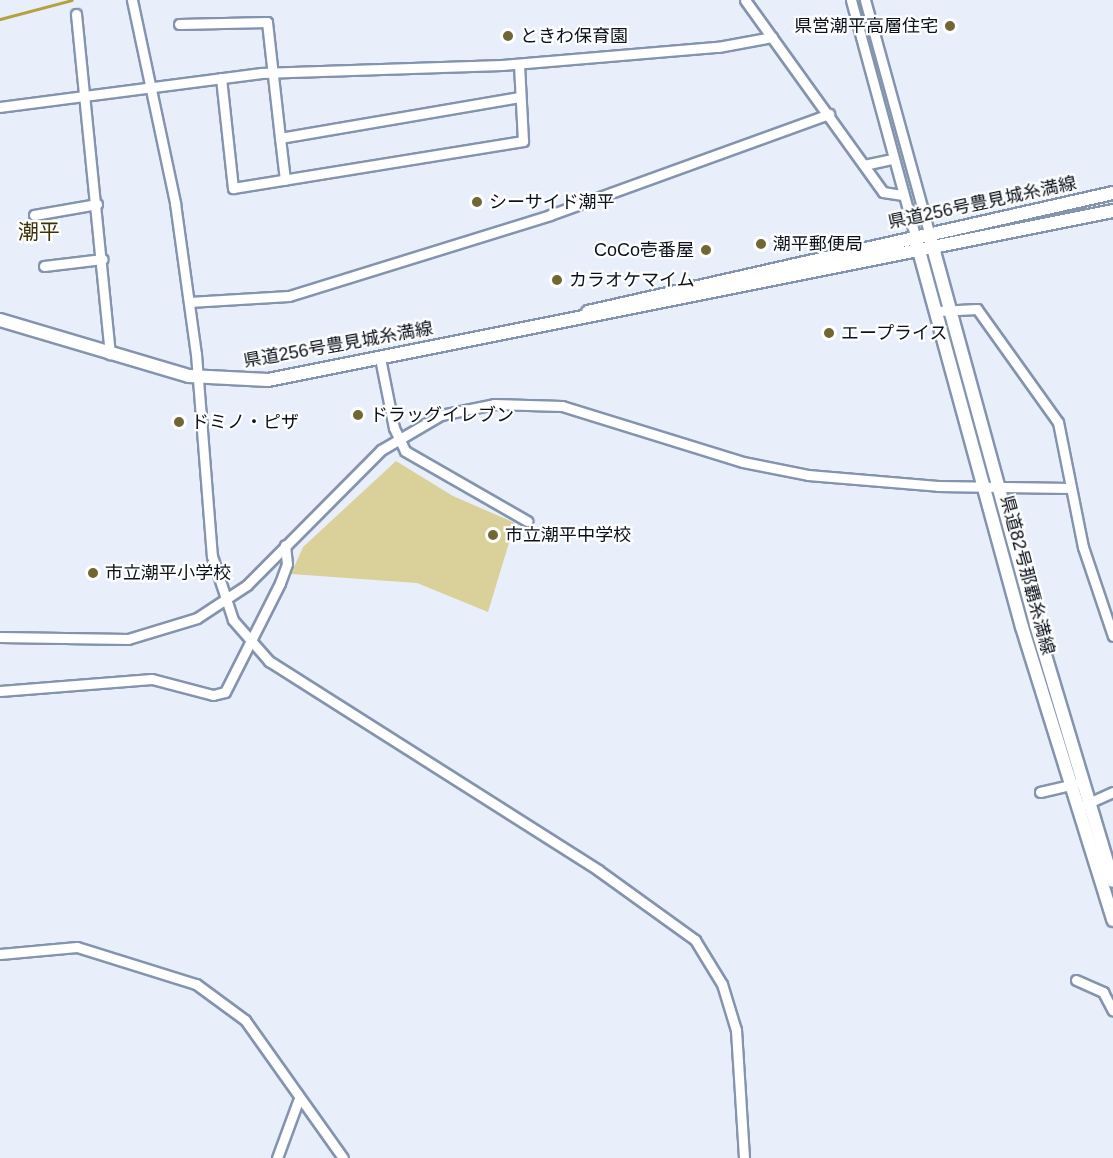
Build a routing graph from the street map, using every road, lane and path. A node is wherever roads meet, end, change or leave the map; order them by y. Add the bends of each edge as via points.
1 (745, 0) edge
2 (851, 0) edge
3 (865, 0) edge
4 (133, 5) edge
5 (76, 14) dead end
6 (179, 24) dead end
7 (772, 37) junction
8 (519, 64) junction
9 (272, 76) junction
10 (221, 78) junction
11 (151, 87) junction
12 (84, 95) junction
13 (520, 97) junction
14 (0, 107) edge
15 (829, 114) junction
16 (280, 138) junction
17 (892, 159) junction
18 (864, 165) junction
19 (285, 180) junction
20 (1113, 193) edge
21 (903, 195) junction
22 (97, 204) junction
23 (1113, 211) edge
24 (34, 215) dead end
25 (929, 233) junction
26 (915, 236) junction
27 (935, 250) junction
28 (920, 253) junction
29 (103, 259) junction
30 (44, 266) dead end
31 (189, 302) junction
32 (951, 308) junction
33 (938, 311) junction
34 (0, 320) edge
35 (544, 324) junction
36 (110, 354) junction
37 (380, 358) junction
38 (197, 378) junction
39 (397, 438) junction
40 (984, 486) junction
41 (999, 486) junction
42 (1070, 488) junction
43 (527, 520) dead end
44 (285, 545) junction
45 (226, 602) junction
46 (1113, 636) edge
47 (0, 637) edge
48 (252, 643) junction
49 (0, 691) edge
50 (1082, 783) junction
51 (1069, 786) junction
52 (1040, 792) dead end
53 (1113, 792) edge
54 (1082, 806) junction
55 (1113, 881) edge
56 (1113, 920) edge
57 (0, 954) edge
58 (1076, 980) dead end
59 (1113, 1011) edge
60 (298, 1101) junction
61 (277, 1158) edge
62 (343, 1158) edge
63 (744, 1158) edge

1 - 7 street
2 - 17 street
3 - 25 street
4 - 11 street
5 - 12 street
6 - 9 street via 267,22
7 - 8 street via 718,47
7 - 15 street
8 - 9 street
8 - 13 street
9 - 10 street
9 - 16 street
10 - 11 street
10 - 19 street via 233,188
11 - 12 street
11 - 31 street
12 - 14 street
12 - 22 street
13 - 16 street
13 - 19 street via 523,141
15 - 18 street
15 - 31 street via 550,215 289,296
16 - 19 street
17 - 18 street
17 - 21 street
18 - 21 street via 883,192
20 - 25 main road, 県道256号豊見城糸満線
21 - 26 street
22 - 24 street
22 - 29 street
23 - 27 main road, 県道256号豊見城糸満線
25 - 26 main road, 県道256号豊見城糸満線
25 - 27 main road, 県道82号那覇糸満線
26 - 28 main road, 県道82号那覇糸満線
26 - 35 main road, 県道256号豊見城糸満線
27 - 28 main road, 県道256号豊見城糸満線
27 - 32 main road, 県道82号那覇糸満線
28 - 33 main road, 県道82号那覇糸満線
28 - 35 main road, 県道256号豊見城糸満線
29 - 30 street
29 - 36 street
31 - 38 street
32 - 33 street
32 - 41 main road, 県道82号那覇糸満線
32 - 42 street via 977,309 1046,402 1058,422
33 - 40 main road, 県道82号那覇糸満線
34 - 36 main road, 県道256号豊見城糸満線
35 - 37 main road, 県道256号豊見城糸満線
36 - 38 main road, 県道256号豊見城糸満線
37 - 38 main road, 県道256号豊見城糸満線 via 268,380
37 - 39 street
38 - 45 street via 212,556
39 - 40 street via 457,411 546,404 779,470 839,479
39 - 43 street via 405,451
39 - 44 street via 364,465
40 - 41 street
40 - 51 main road, 県道82号那覇糸満線
41 - 42 street
41 - 50 main road, 県道82号那覇糸満線
42 - 46 street via 1083,547
44 - 45 street
44 - 48 street via 287,564
45 - 47 street via 163,631 128,639
45 - 48 street
48 - 49 street via 233,685 213,695 152,679
48 - 63 street via 269,661 598,870 695,940 722,984 736,1030
50 - 51 street
50 - 54 main road, 県道82号那覇糸満線
51 - 52 street
51 - 54 main road, 県道82号那覇糸満線
53 - 54 street
54 - 55 main road, 県道82号那覇糸満線
54 - 56 main road, 県道82号那覇糸満線
57 - 60 street via 77,947 196,984 244,1020
58 - 59 street via 1102,992
60 - 61 street
60 - 62 street

